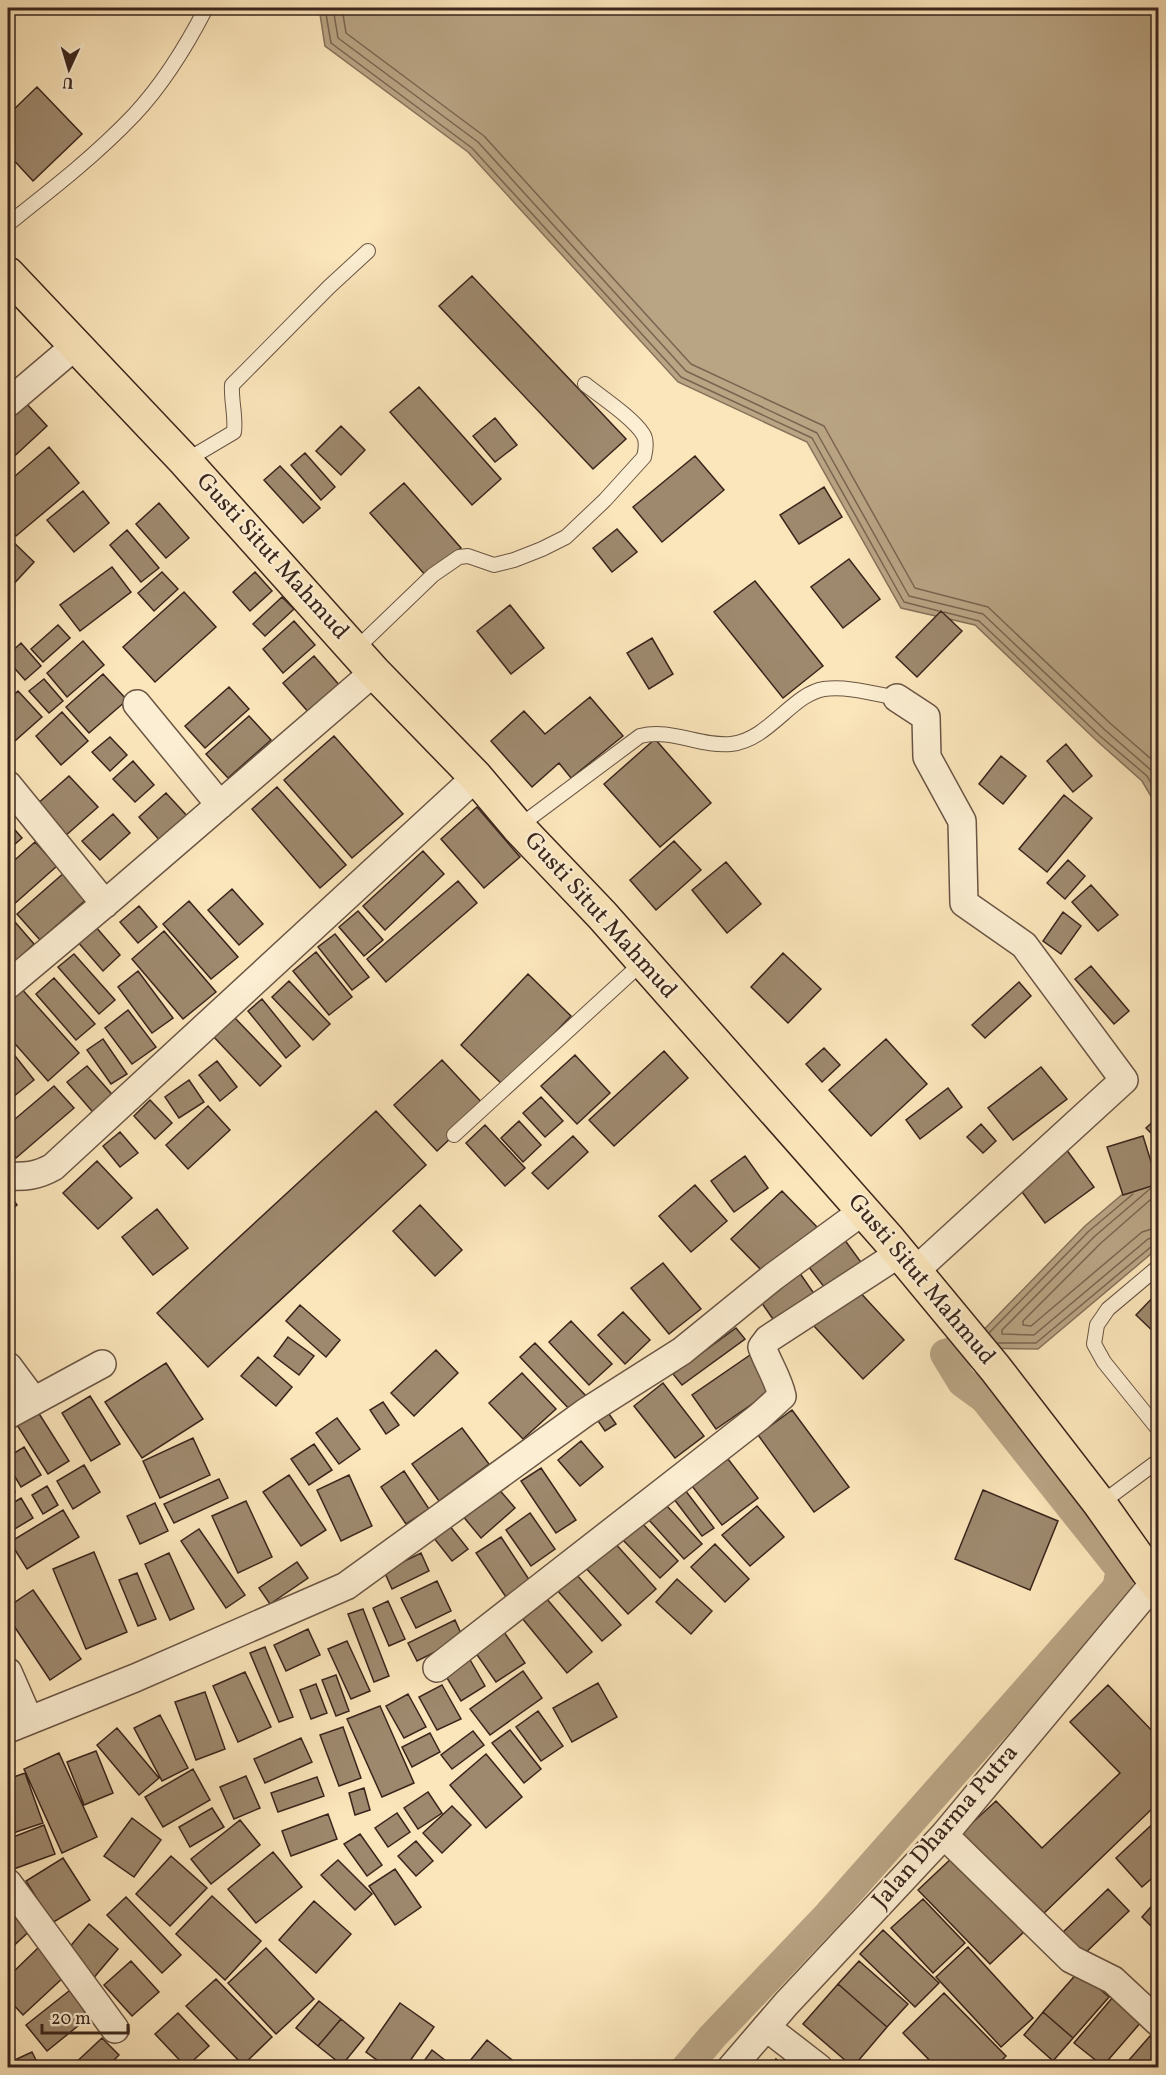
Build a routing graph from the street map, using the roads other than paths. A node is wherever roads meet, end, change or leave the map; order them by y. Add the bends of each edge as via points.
1 (206, 8) edge
2 (8, 224) edge
3 (368, 251) dead end
4 (8, 274) edge
5 (75, 346) junction
6 (585, 384) dead end
7 (8, 403) edge
8 (185, 461) junction
9 (364, 661) junction
10 (897, 698) joint
11 (137, 704) dead end
12 (476, 777) junction
13 (8, 785) edge
14 (219, 805) junction
15 (518, 827) junction
16 (105, 904) junction
17 (642, 962) junction
18 (8, 986) edge
19 (454, 1135) dead end
20 (8, 1176) edge
21 (863, 1211) junction
22 (908, 1262) junction
23 (1158, 1267) edge
24 (102, 1364) dead end
25 (8, 1366) edge
26 (34, 1401) junction
27 (8, 1415) edge
28 (1158, 1429) edge
29 (1158, 1461) edge
30 (1100, 1504) junction
31 (1157, 1584) edge
32 (437, 1668) dead end
33 (8, 1672) edge
34 (18, 1725) edge
35 (944, 1835) junction
36 (8, 1883) edge
37 (1158, 2022) edge
38 (766, 2027) junction
39 (115, 2029) dead end
40 (731, 2067) edge
41 (819, 2067) edge

1 - 2 lane via 177,57 134,115 68,177
3 - 8 lane via 232,385 234,432
4 - 5 highway, Gusti Situt Mahmud
5 - 7 street
5 - 8 highway, Gusti Situt Mahmud
6 - 9 lane via 644,435 644,457 566,537 494,565 459,557 433,575
8 - 9 highway, Gusti Situt Mahmud
9 - 12 highway, Gusti Situt Mahmud
9 - 14 street
10 - 15 lane via 822,689 745,741 729,745 664,734 640,735
10 - 22 street via 926,717 927,757 962,821 964,903 1024,945 1124,1080
11 - 14 street
12 - 15 highway, Gusti Situt Mahmud
12 - 20 street via 53,1167 30,1177
13 - 16 street
14 - 16 street
15 - 17 highway, Gusti Situt Mahmud
16 - 18 street
17 - 19 lane
17 - 21 highway, Gusti Situt Mahmud
21 - 22 highway, Gusti Situt Mahmud
21 - 34 street via 682,1351 586,1412 346,1586
22 - 30 highway, Gusti Situt Mahmud
22 - 32 street via 768,1339 762,1347 782,1396
23 - 28 lane via 1108,1309 1097,1325 1094,1344
24 - 26 street
25 - 26 street
26 - 27 street
29 - 30 lane
30 - 31 highway, Gusti Situt Mahmud
31 - 35 street, Jalan Dharma Putra
33 - 34 street
35 - 37 street via 1071,1959 1113,1980
35 - 38 street, Jalan Dharma Putra
36 - 39 street
38 - 40 street, Jalan Dharma Putra
38 - 41 street

